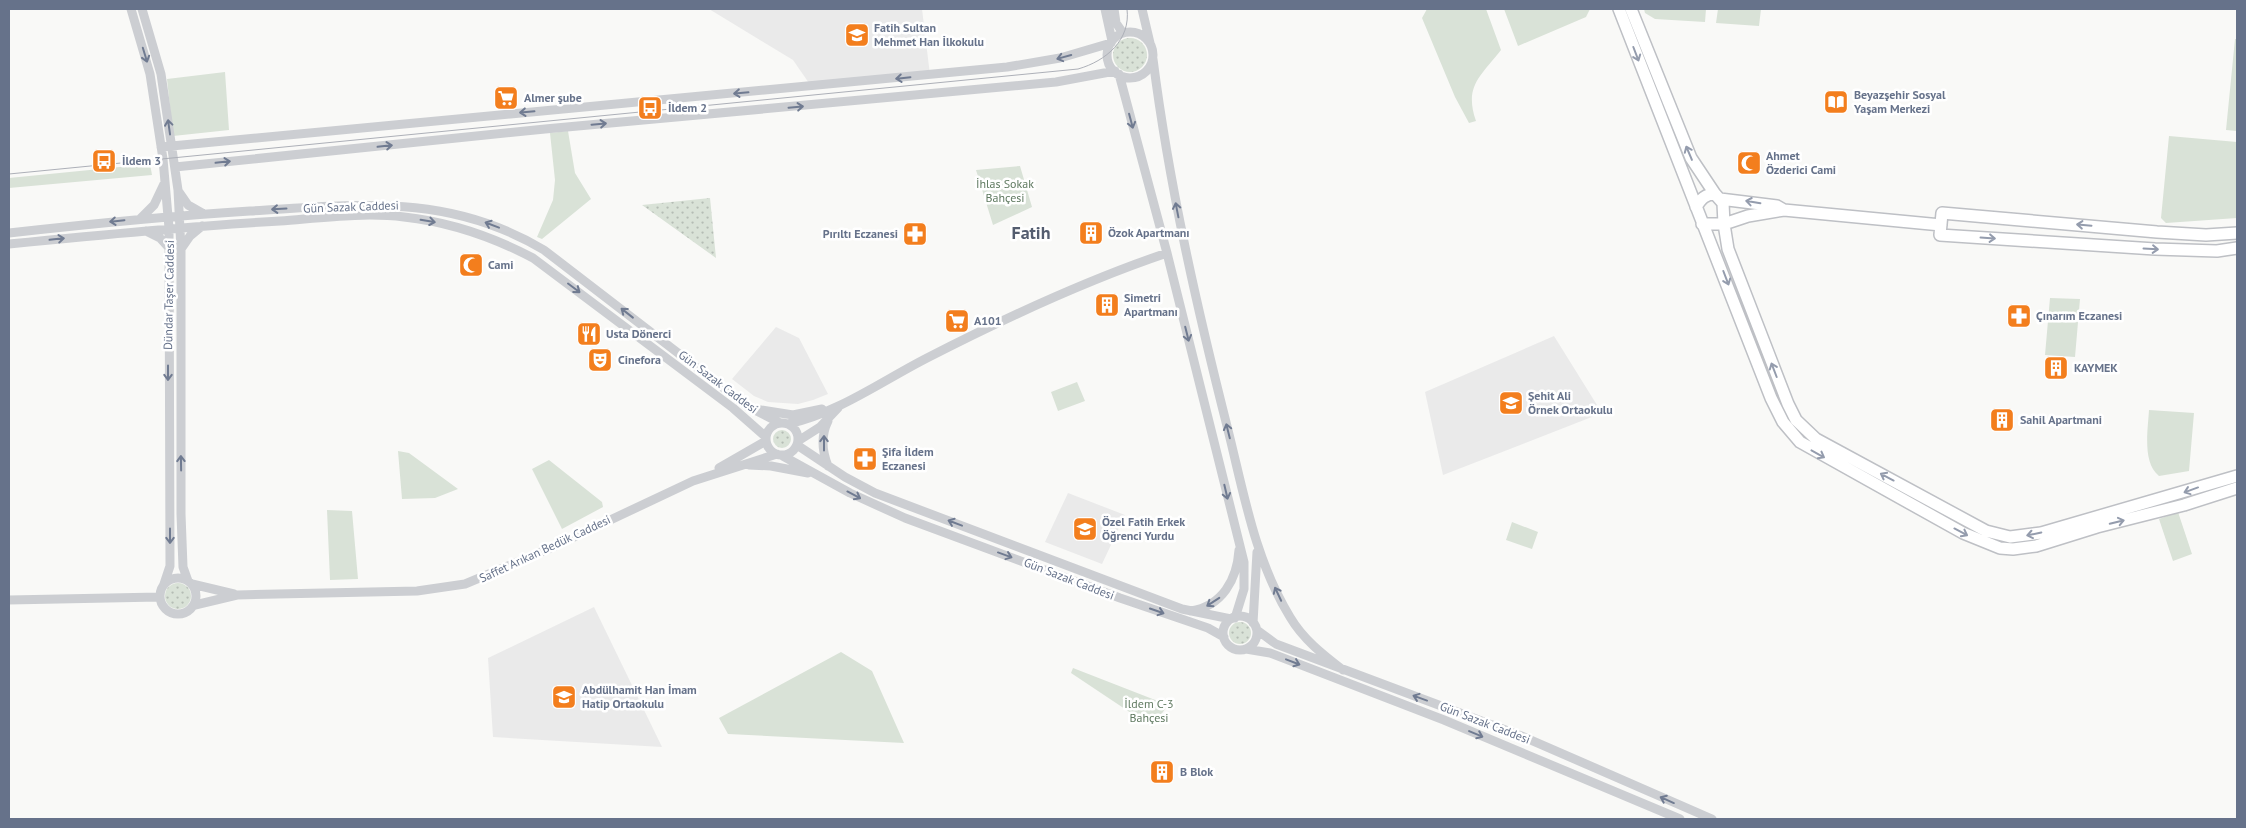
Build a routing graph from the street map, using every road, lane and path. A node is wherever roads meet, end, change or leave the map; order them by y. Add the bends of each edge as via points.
1 (131, 9) edge
2 (142, 9) edge
3 (1105, 9) edge
4 (1114, 9) edge
5 (1142, 9) edge
6 (1619, 9) edge
7 (1631, 9) edge
8 (1123, 33) junction
9 (1111, 42) junction
10 (1151, 45) junction
11 (1152, 59) junction
12 (1117, 73) junction
13 (172, 146) junction
14 (161, 147) junction
15 (175, 167) junction
16 (165, 181) junction
17 (178, 190) junction
18 (1718, 196) junction
19 (1696, 207) junction
20 (1784, 210) junction
21 (204, 214) junction
22 (168, 216) junction
23 (179, 216) junction
24 (140, 219) junction
25 (1702, 224) junction
26 (1724, 224) junction
27 (1941, 224) junction
28 (204, 225) junction
29 (180, 227) junction
30 (169, 228) junction
31 (146, 230) junction
32 (9, 233) edge
33 (2237, 233) edge
34 (2219, 235) junction
35 (9, 244) edge
36 (2237, 248) edge
37 (171, 250) junction
38 (181, 250) junction
39 (2218, 251) junction
40 (1166, 253) junction
41 (842, 404) junction
42 (747, 406) junction
43 (828, 420) junction
44 (784, 424) junction
45 (766, 439) junction
46 (797, 443) junction
47 (778, 454) junction
48 (828, 466) junction
49 (724, 469) junction
50 (708, 475) junction
51 (2237, 476) edge
52 (824, 478) junction
53 (2237, 488) edge
54 (1257, 546) junction
55 (1239, 548) junction
56 (190, 582) junction
57 (164, 584) junction
58 (236, 595) junction
59 (160, 596) junction
60 (9, 600) edge
61 (194, 605) junction
62 (1188, 611) junction
63 (1233, 618) junction
64 (1255, 626) junction
65 (1224, 637) junction
66 (1246, 649) junction
67 (1343, 670) junction
68 (1680, 819) edge
69 (1712, 819) edge

1 -> 14 street, Dündar Taşer Caddesi via 150,74
13 -> 2 street, Dündar Taşer Caddesi via 162,74
3 - 9 street
4 - 8 street via 1116,22
5 - 10 street
6 -> 19 main road
18 -> 7 main road via 1691,158
8 - 9 street
8 - 10 street via 1137,33
9 - 12 street via 1108,59
9 -> 13 street via 1060,58 1008,67
10 - 11 street
11 - 12 street via 1146,72 1137,76
54 -> 11 street via 1192,282 1173,191
15 -> 12 street via 1056,82
12 -> 40 street
13 - 14 street
13 - 15 street, Dündar Taşer Caddesi
14 - 16 street, Dündar Taşer Caddesi
15 - 17 street, Dündar Taşer Caddesi
16 - 22 street, Dündar Taşer Caddesi
16 - 24 street via 154,205
17 - 21 street via 188,205
17 - 23 street, Dündar Taşer Caddesi
18 - 19 main road via 1704,197
20 -> 18 main road
18 - 26 main road via 1724,209
19 - 25 main road
20 - 26 main road
20 - 27 main road
21 - 23 street, Gün Sazak Caddesi
42 -> 21 street, Gün Sazak Caddesi via 544,250 483,222 425,208 390,204
22 - 23 street, Gün Sazak Caddesi
22 - 24 street, Gün Sazak Caddesi
22 - 30 street, Dündar Taşer Caddesi
23 - 29 street, Dündar Taşer Caddesi
24 -> 32 street, Gün Sazak Caddesi
25 - 26 main road
25 -> 53 main road via 1714,246 1771,398 1788,430 1809,449 1970,536 2000,548 2024,548
51 -> 26 main road via 2041,533 2010,537 1986,531 1816,439 1801,426 1781,389 1728,249
34 -> 27 main road
27 -> 39 main road via 2155,250
28 - 29 street, Gün Sazak Caddesi
28 - 38 street via 190,236
28 -> 45 street, Gün Sazak Caddesi via 358,216 402,217 443,223 509,245 533,258 643,339 739,412
29 - 30 street, Gün Sazak Caddesi
29 - 38 street, Dündar Taşer Caddesi
30 - 31 street, Gün Sazak Caddesi
30 - 37 street, Dündar Taşer Caddesi
35 -> 31 street, Gün Sazak Caddesi
31 - 37 street
33 - 34 main road
34 - 39 main road
36 - 39 main road
37 -> 57 street, Dündar Taşer Caddesi via 168,368 170,566
56 -> 38 street, Dündar Taşer Caddesi via 183,567 181,514
40 - 41 street via 1057,296 934,354
40 -> 55 street
41 - 42 street via 793,415
41 - 43 street
41 - 44 street via 811,419
42 - 44 street, Gün Sazak Caddesi
43 - 46 street
48 -> 43 street via 823,446
44 - 45 street via 772,427
44 - 46 street via 797,432
45 - 47 street via 770,449
45 - 50 street
46 - 47 street via 792,451
46 - 48 street, Gün Sazak Caddesi
47 - 49 street
47 - 52 street, Gün Sazak Caddesi
62 -> 48 street, Gün Sazak Caddesi via 883,496
49 - 50 street, Saffet Arıkan Bedük Caddesi
49 - 52 street via 771,466
50 - 58 street, Saffet Arıkan Bedük Caddesi via 553,547 464,584 417,591
52 -> 65 street, Gün Sazak Caddesi via 905,518 1208,628
54 - 64 street
67 -> 54 street via 1295,625
55 -> 62 street via 1235,571 1226,591 1210,605
55 - 63 street via 1244,562 1245,583
56 - 57 street via 176,578
56 - 58 street
56 - 61 street via 196,592
57 - 59 street
58 - 61 street
59 - 60 street
59 - 61 street via 163,607 172,614 187,612
62 - 63 street, Gün Sazak Caddesi
63 - 64 street via 1246,618
63 - 65 street via 1224,629
64 - 66 street via 1255,641
64 - 67 street, Gün Sazak Caddesi via 1276,644
65 - 66 street via 1230,647
66 -> 68 street, Gün Sazak Caddesi via 1270,654 1444,720
69 -> 67 street, Gün Sazak Caddesi via 1524,737

